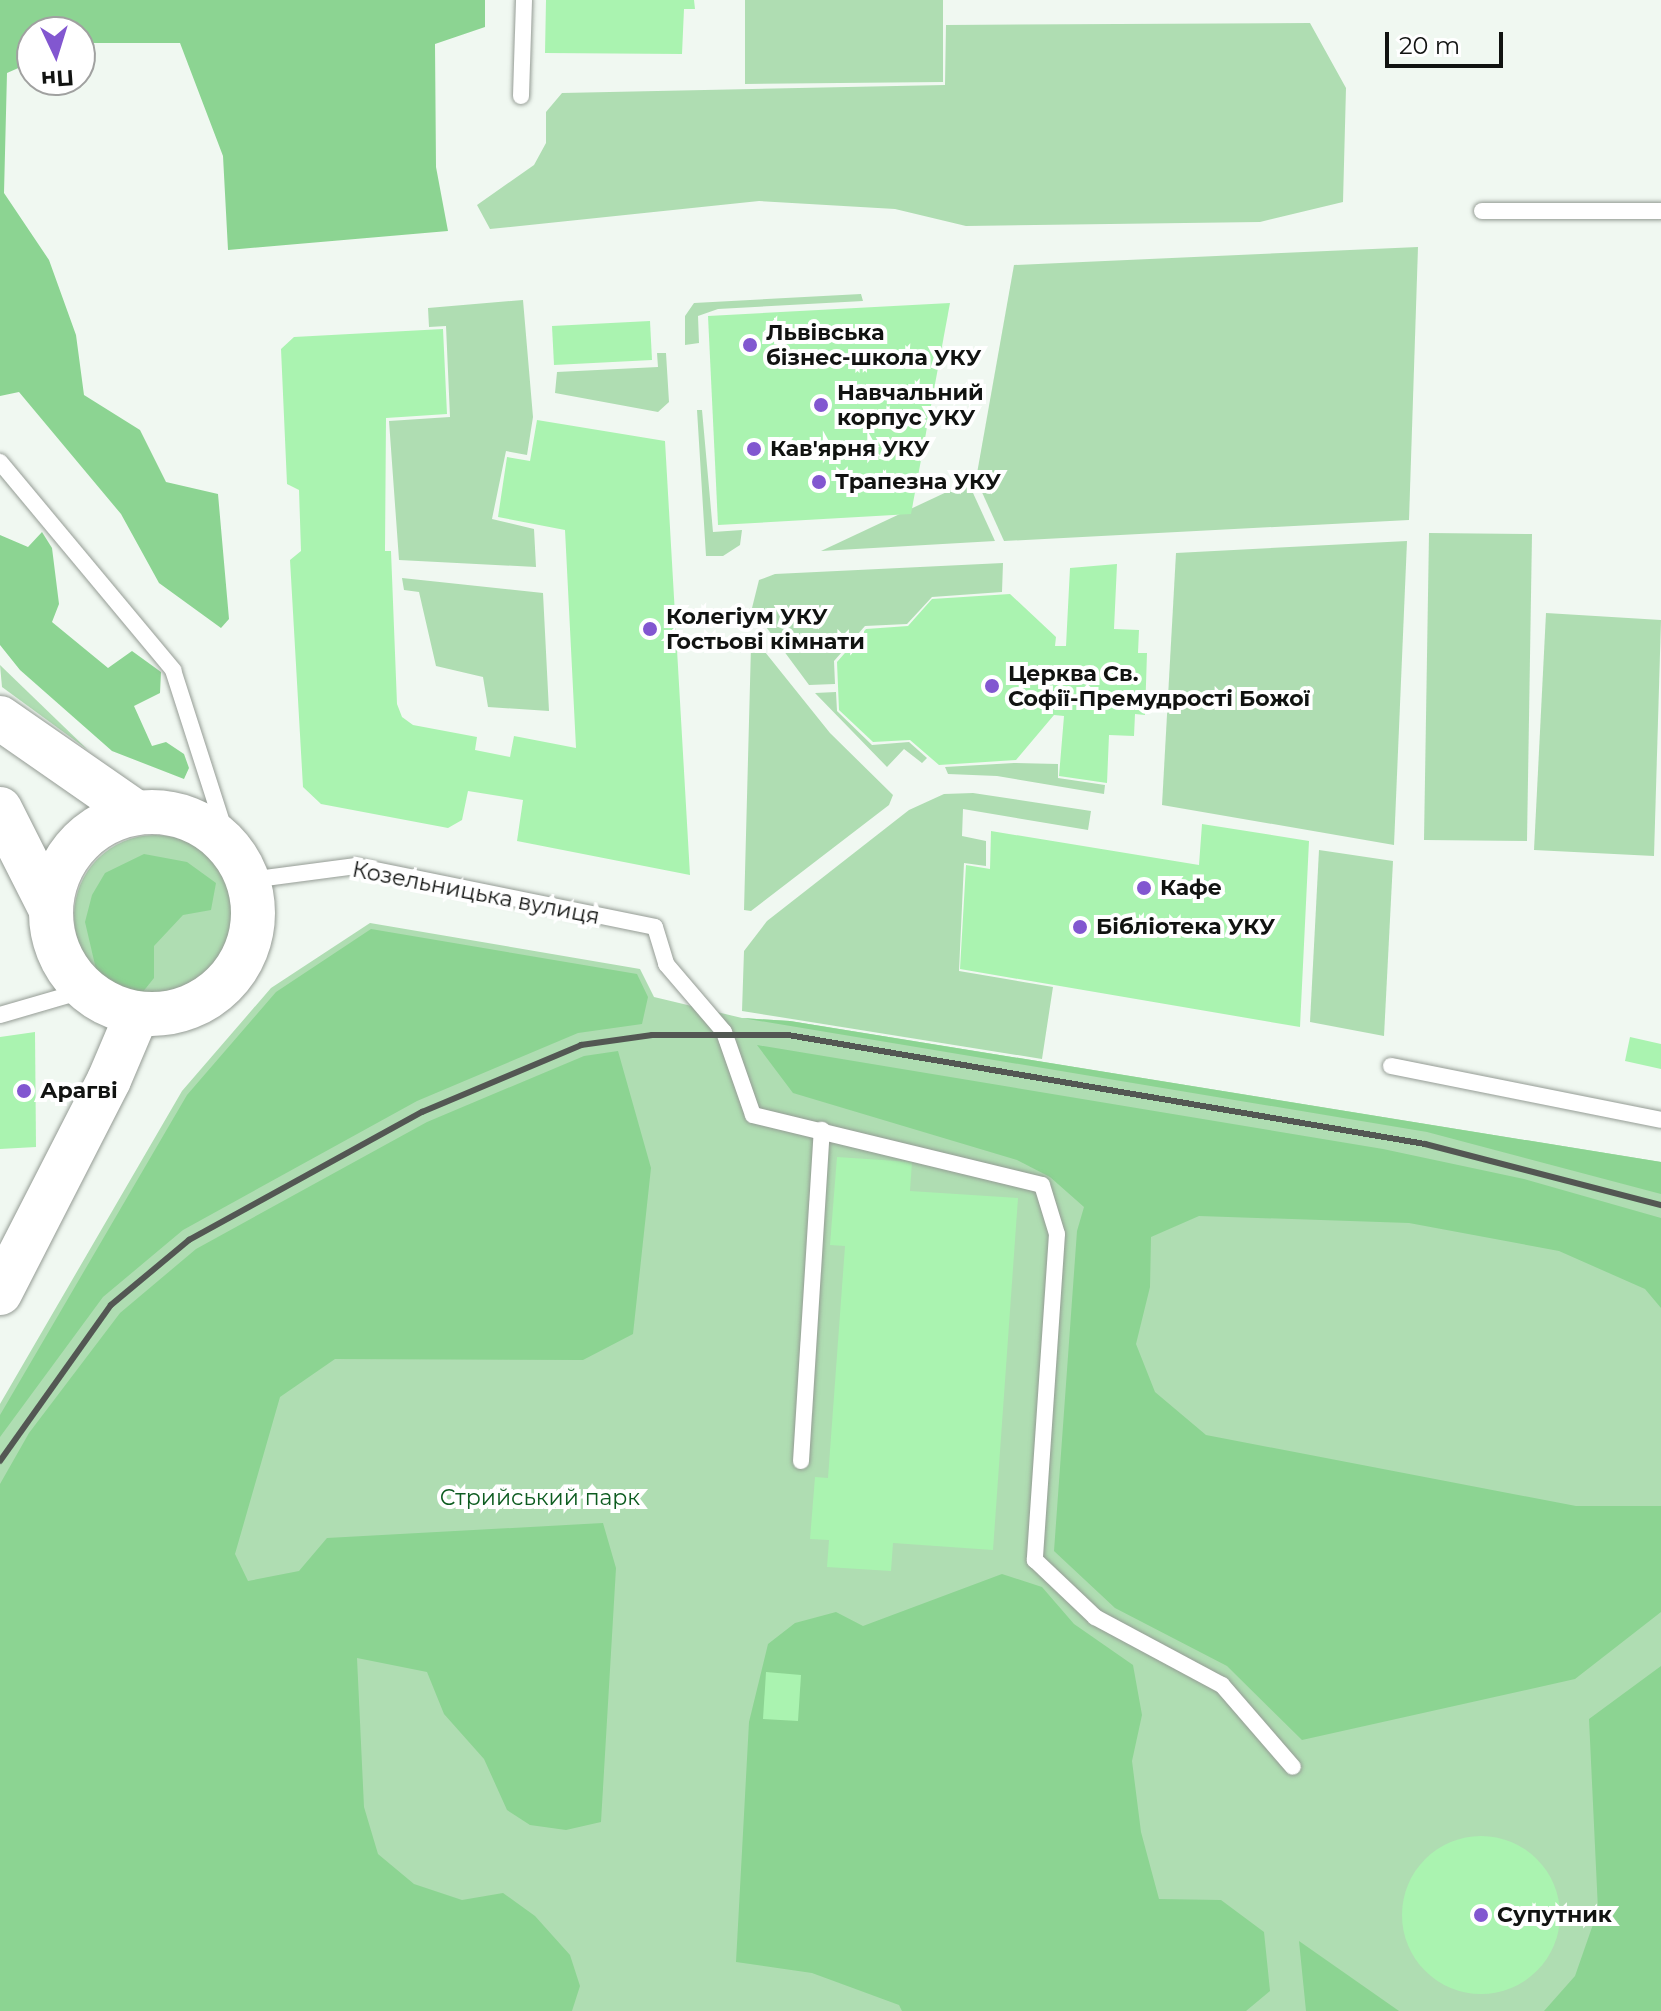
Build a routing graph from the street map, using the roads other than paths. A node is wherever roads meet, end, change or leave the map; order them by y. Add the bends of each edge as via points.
1 (524, 0) edge
2 (521, 96) dead end
3 (1482, 211) dead end
4 (1661, 211) edge
5 (0, 462) edge
6 (0, 718) edge
7 (0, 809) edge
8 (135, 812) junction
9 (239, 862) junction
10 (50, 908) junction
11 (86, 990) junction
12 (137, 1014) junction
13 (0, 1015) edge
14 (1391, 1066) dead end
15 (1661, 1120) edge
16 (822, 1130) junction
17 (0, 1293) edge
18 (801, 1461) dead end
19 (1293, 1767) dead end

1 - 2 lane
3 - 4 lane
5 - 9 lane via 173,670
6 - 8 main road
7 - 10 main road
8 - 9 main road via 169,812 202,823
8 - 10 main road via 103,824 76,845 58,874
9 - 12 main road via 255,922 243,962 216,993 179,1012
9 - 16 lane, Козельницька вулиця via 356,866 655,927 666,964 724,1032 754,1122
10 - 11 main road via 53,938 66,967
11 - 12 main road
11 - 13 lane
12 - 17 main road
14 - 15 lane
16 - 18 lane
16 - 19 lane via 1042,1185 1057,1234 1035,1560 1095,1617 1222,1685

